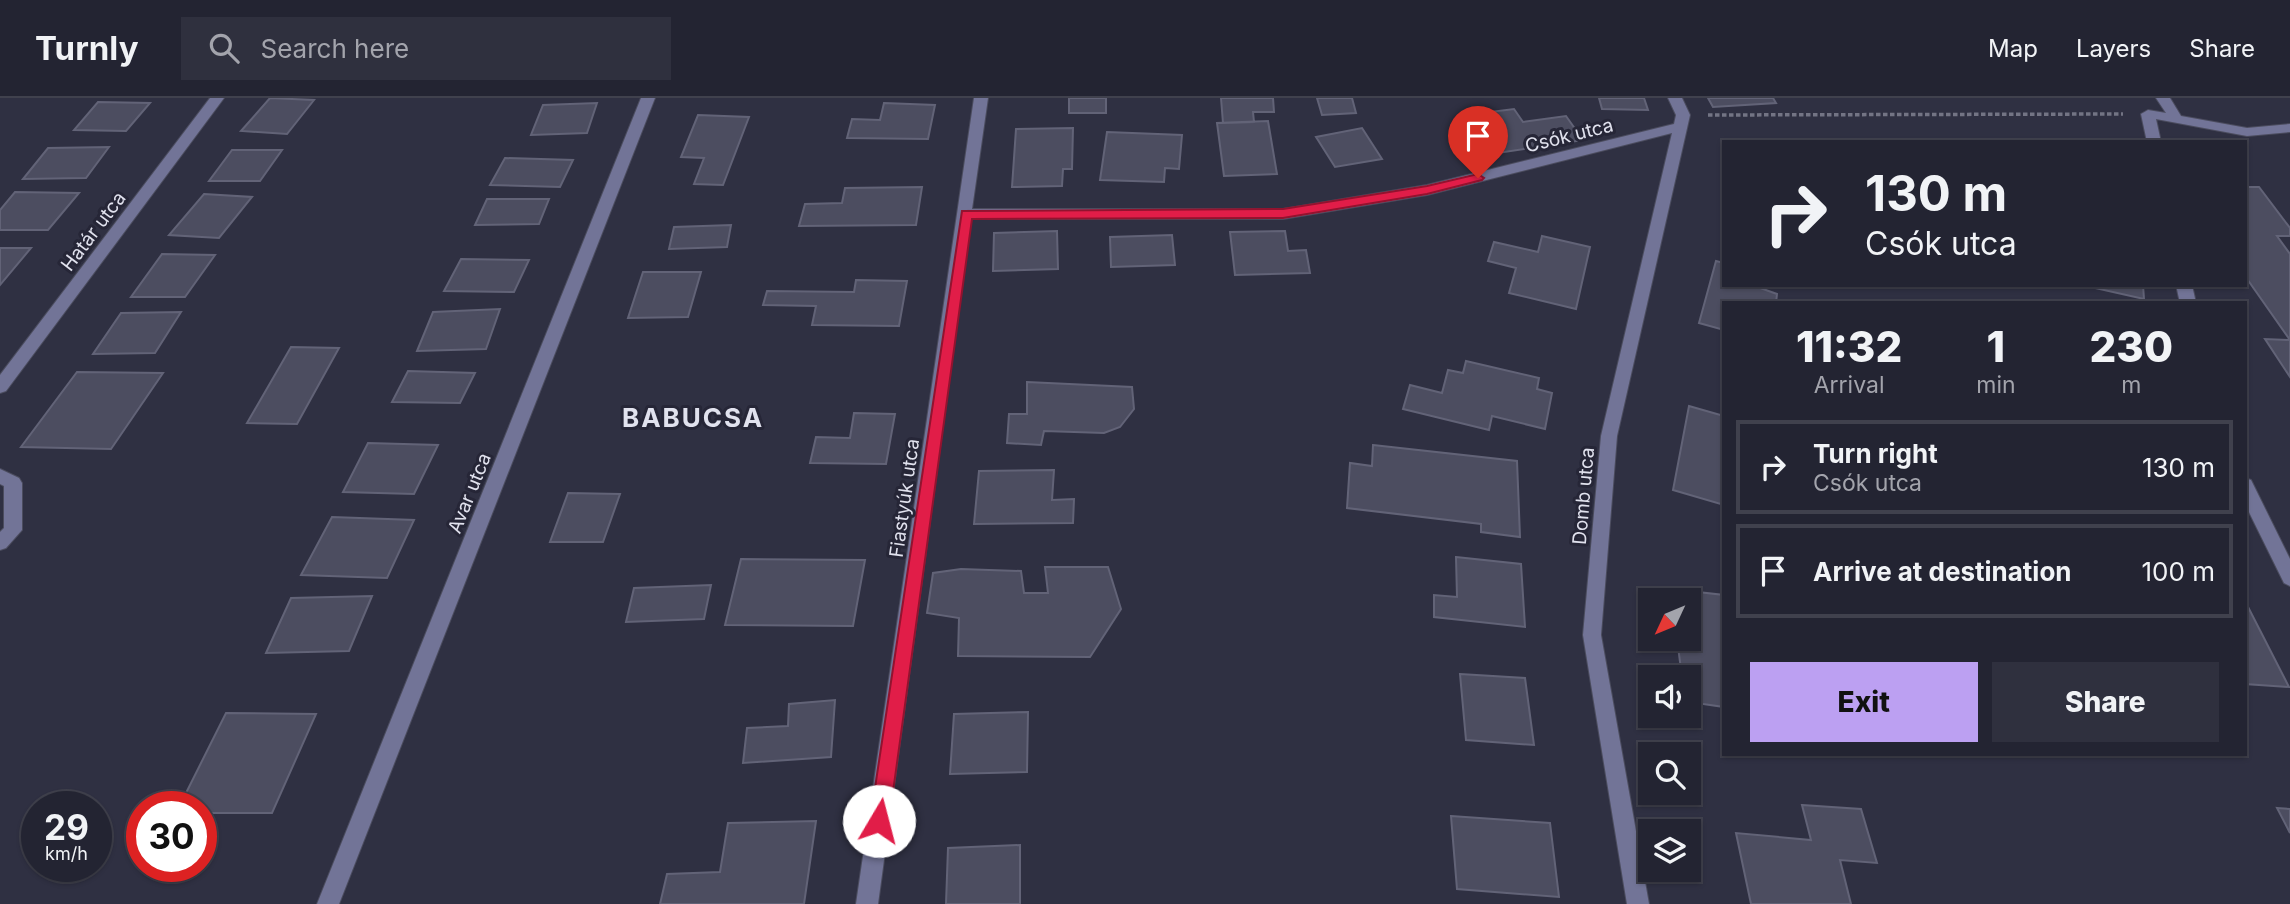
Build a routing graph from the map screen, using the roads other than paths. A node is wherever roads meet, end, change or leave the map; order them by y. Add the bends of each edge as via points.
1 (217, 98) edge
2 (648, 98) edge
3 (981, 98) edge
4 (1675, 98) edge
5 (2163, 98) edge
6 (2176, 120) junction
7 (1681, 121) junction
8 (2290, 128) edge
9 (2154, 140) edge
10 (966, 214) junction
11 (0, 387) edge
12 (0, 476) edge
13 (2247, 489) edge
14 (0, 543) edge
15 (2290, 578) edge
16 (328, 904) edge
17 (867, 904) edge
18 (1638, 904) edge

1 - 11 street, Határ utca
2 - 16 street, Avar utca
3 - 10 street, Fiastyúk utca
4 - 7 street
5 - 6 street
6 - 8 street via 2246,132
6 - 9 street via 2148,114
7 - 10 street, Csók utca via 1427,190 1283,214
7 - 18 street, Domb utca via 1609,436 1592,635
10 - 17 street, Fiastyúk utca
12 - 14 street via 13,483 13,530
13 - 15 street

